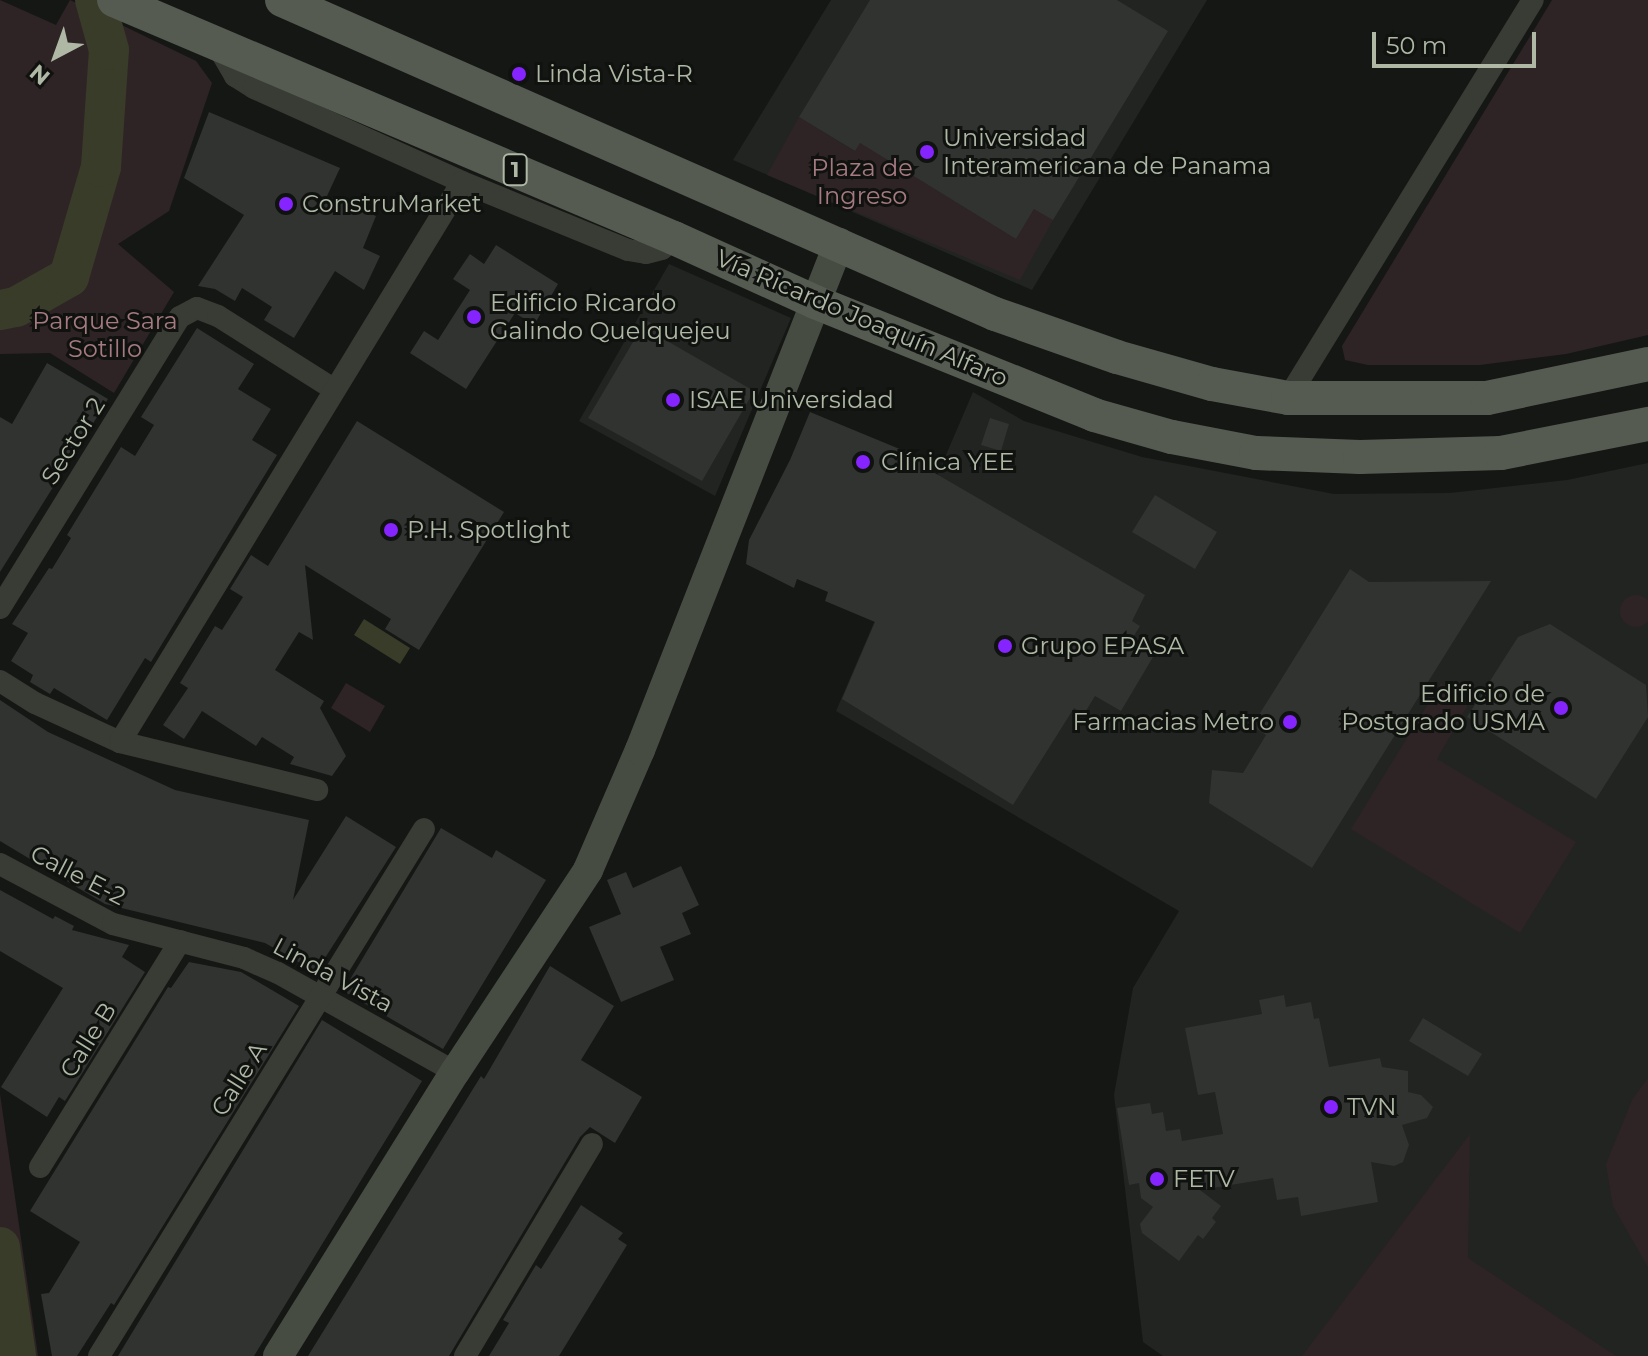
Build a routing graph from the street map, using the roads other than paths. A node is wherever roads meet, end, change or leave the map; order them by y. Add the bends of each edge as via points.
1 (114, 0) edge
2 (282, 0) edge
3 (1533, 0) edge
4 (214, 40) junction
5 (462, 182) junction
6 (674, 238) junction
7 (839, 243) junction
8 (815, 302) junction
9 (1648, 364) edge
10 (335, 390) junction
11 (1288, 398) junction
12 (1648, 424) edge
13 (0, 608) edge
14 (0, 681) edge
15 (120, 742) junction
16 (317, 790) dead end
17 (424, 829) dead end
18 (0, 864) edge
19 (180, 941) junction
20 (320, 997) junction
21 (455, 1072) junction
22 (592, 1144) dead end
23 (40, 1167) dead end
24 (99, 1356) edge
25 (278, 1356) edge
26 (465, 1356) edge

1 - 4 main road, Vía Ricardo Joaquín Alfaro / 1
2 - 7 main road
3 - 11 street
4 - 5 street via 235,76 254,88
4 - 6 main road, Vía Ricardo Joaquín Alfaro / 1
5 - 6 street via 628,250 662,249
5 - 10 street
6 - 8 main road, Vía Ricardo Joaquín Alfaro / 1
7 - 8 street
7 - 11 main road via 1033,329 1212,384
8 - 12 main road, Vía Ricardo Joaquín Alfaro via 1094,415 1256,453 1501,453
8 - 21 street via 588,870
9 - 11 main road via 1487,398
10 - 13 street, Sector 2 via 218,316 197,308 180,317
10 - 15 street
14 - 15 street
15 - 16 street
17 - 20 street, Calle A
18 - 19 street, Calle E-2 via 113,924
19 - 20 street, Linda Vista via 244,958
19 - 23 street, Calle B
20 - 21 street, Linda Vista
20 - 24 street, Calle A
21 - 25 street
22 - 26 street

